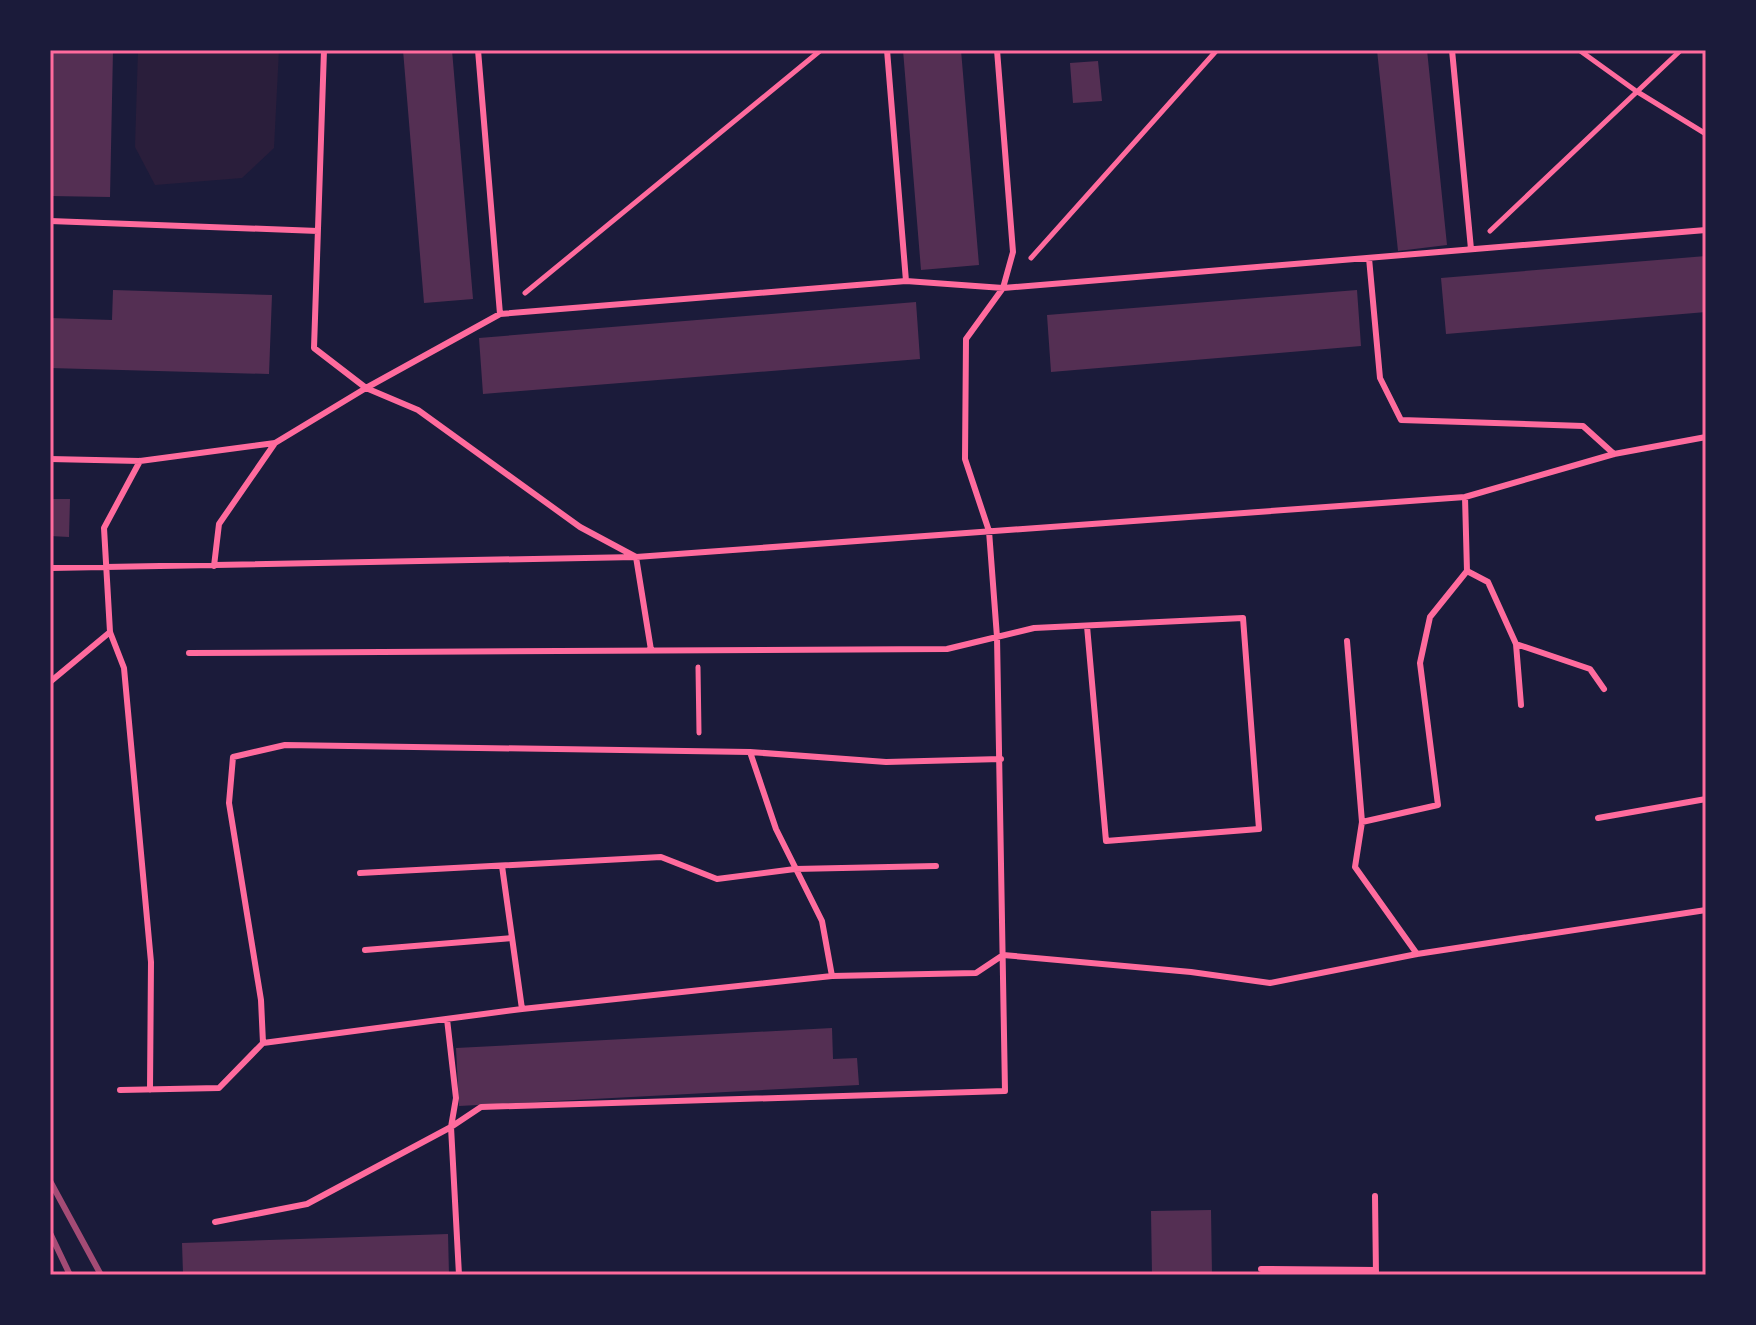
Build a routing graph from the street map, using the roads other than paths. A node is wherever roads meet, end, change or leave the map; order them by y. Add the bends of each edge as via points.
1 (324, 50) edge
2 (478, 50) edge
3 (887, 50) edge
4 (997, 50) edge
5 (1452, 50) edge
6 (50, 221) edge
7 (1706, 230) edge
8 (318, 231) junction
9 (1471, 249) junction
10 (1369, 258) junction
11 (906, 281) junction
12 (1003, 288) junction
13 (500, 314) junction
14 (366, 388) junction
15 (1706, 437) edge
16 (275, 443) junction
17 (1614, 454) junction
18 (50, 459) edge
19 (140, 461) junction
20 (1465, 497) junction
21 (989, 531) junction
22 (636, 557) junction
23 (214, 566) junction
24 (50, 568) edge
25 (106, 569) junction
26 (1467, 571) junction
27 (1087, 626) junction
28 (110, 632) junction
29 (997, 637) junction
30 (1347, 641) dead end
31 (1516, 644) junction
32 (651, 650) junction
33 (189, 653) dead end
34 (50, 682) edge
35 (1604, 689) dead end
36 (1521, 705) dead end
37 (750, 752) junction
38 (1001, 759) junction
39 (1706, 799) edge
40 (1598, 818) dead end
41 (1362, 822) junction
42 (502, 866) junction
43 (936, 866) dead end
44 (795, 869) junction
45 (360, 873) dead end
46 (1706, 910) edge
47 (512, 938) junction
48 (365, 950) dead end
49 (1417, 954) junction
50 (1003, 955) junction
51 (832, 976) junction
52 (522, 1009) junction
53 (447, 1019) junction
54 (263, 1043) junction
55 (120, 1090) dead end
56 (150, 1090) junction
57 (451, 1127) junction
58 (1375, 1196) dead end
59 (215, 1222) dead end
60 (1261, 1269) dead end
61 (1376, 1272) edge
62 (459, 1275) edge

1 - 8 lane
2 - 13 lane
3 - 11 lane
4 - 12 lane via 1013,252
5 - 9 lane
6 - 8 lane
7 - 9 lane
8 - 14 lane via 314,348
9 - 10 lane
10 - 12 lane
10 - 17 lane via 1380,378 1401,420 1583,426
11 - 12 lane
11 - 13 lane
12 - 21 lane via 966,339 965,459
13 - 14 lane
14 - 16 lane
14 - 22 lane via 418,410 580,527
15 - 17 lane
16 - 19 lane
16 - 23 lane via 219,524
17 - 20 lane
18 - 19 lane
19 - 25 lane via 104,528
20 - 21 lane
20 - 26 lane
21 - 22 lane
21 - 29 lane
22 - 23 lane
22 - 32 lane
23 - 25 lane
24 - 25 lane
25 - 28 lane
26 - 31 lane via 1488,582
26 - 41 lane via 1430,617 1420,663 1438,805
27 - 27 lane via 1106,841 1259,829 1243,618
27 - 29 lane via 1034,628
28 - 34 lane
28 - 56 lane via 124,668 151,962
29 - 32 lane via 947,649
29 - 38 lane
30 - 41 lane
31 - 35 lane via 1590,669
31 - 36 lane
32 - 33 lane
37 - 38 lane via 886,762
37 - 44 lane
37 - 54 lane via 285,745 233,757 229,803 261,1000
38 - 50 lane
39 - 40 lane
41 - 49 lane via 1355,867
42 - 44 lane via 661,857 717,879
42 - 45 lane
42 - 47 lane
43 - 44 lane
44 - 51 lane via 822,921
46 - 49 lane
47 - 48 lane
47 - 52 lane
49 - 50 lane via 1270,983
50 - 51 lane via 976,973
50 - 57 lane via 1005,1091 481,1107
51 - 52 lane
52 - 53 lane
53 - 54 lane
53 - 57 lane via 456,1098
54 - 56 lane via 219,1088
55 - 56 lane
57 - 59 lane via 307,1204
57 - 62 lane
58 - 61 lane
60 - 61 lane

